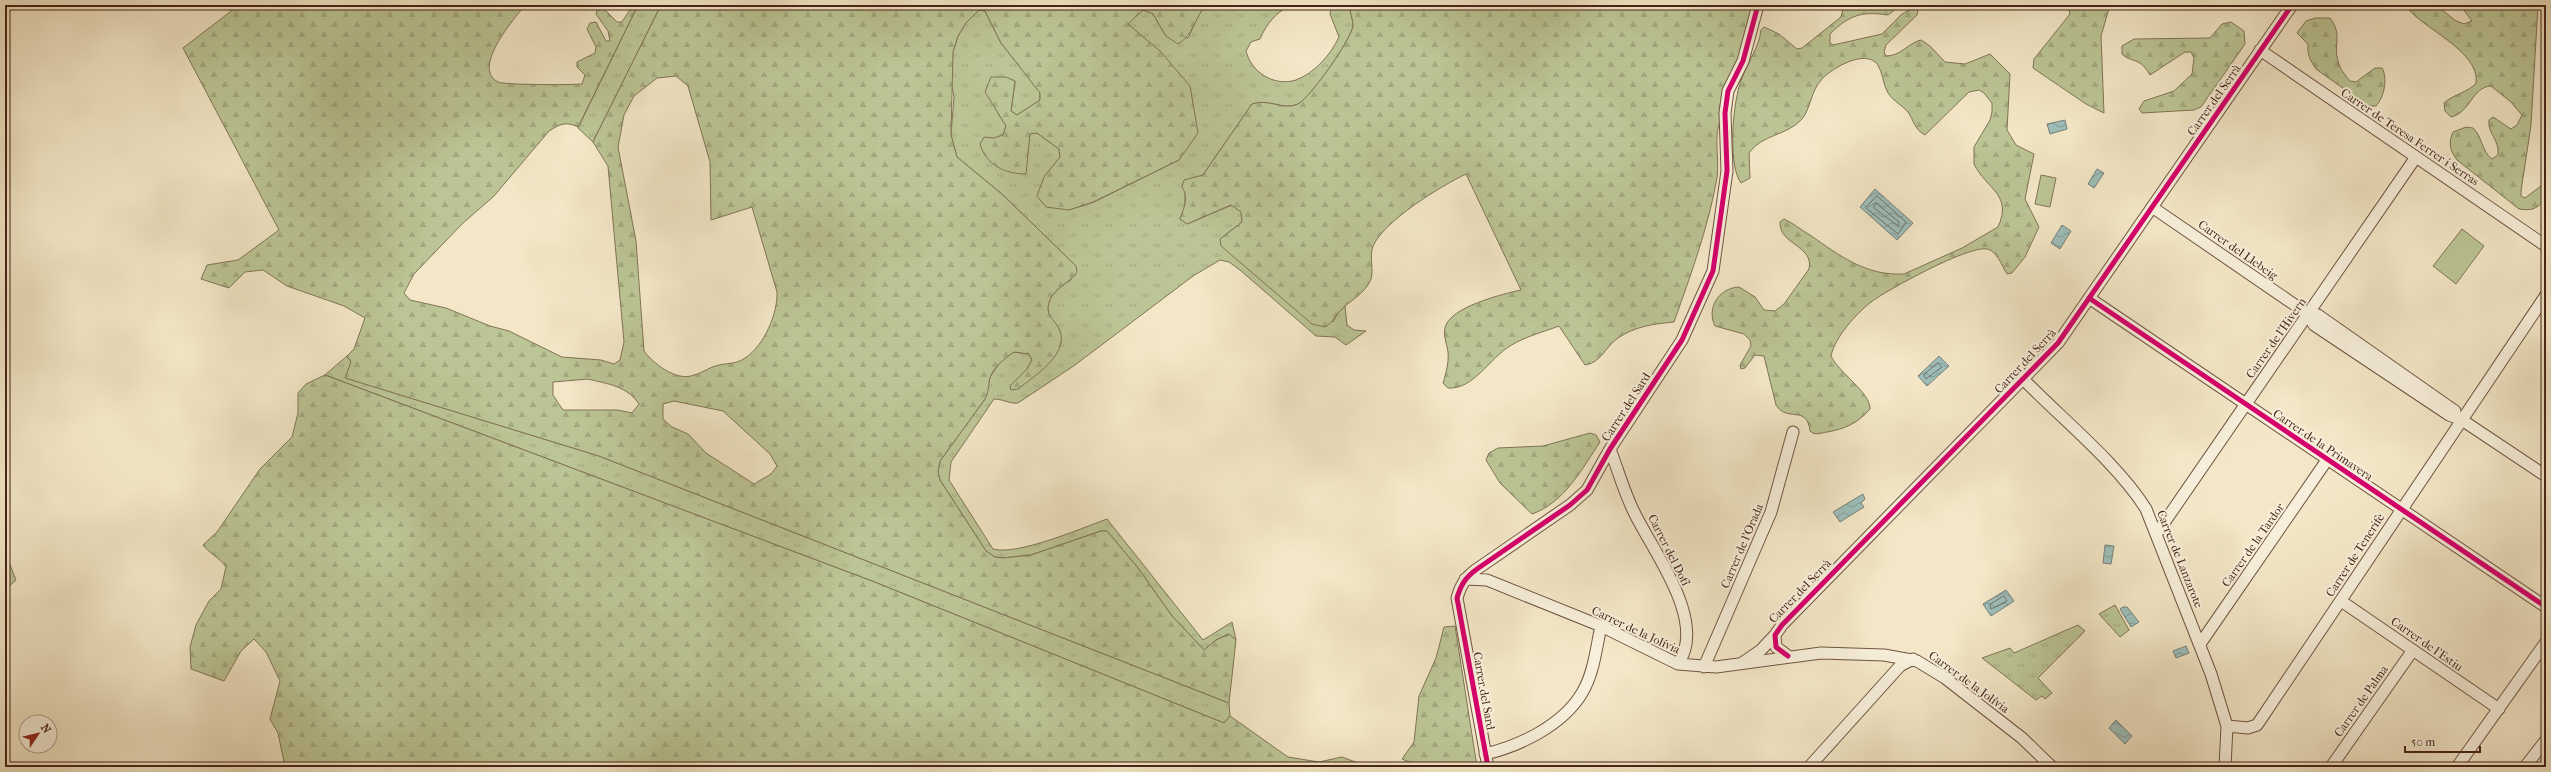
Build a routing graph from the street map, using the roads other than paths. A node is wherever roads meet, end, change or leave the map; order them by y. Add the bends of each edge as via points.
1 (1758, 5) edge
2 (2292, 5) edge
3 (2260, 50) junction
4 (2416, 157) junction
5 (2152, 206) junction
6 (2546, 246) edge
7 (2546, 296) edge
8 (2088, 298) junction
9 (2308, 314) junction
10 (2023, 379) junction
11 (2246, 405) junction
12 (2462, 420) junction
13 (1793, 432) dead end
14 (1610, 449) junction
15 (2327, 460) junction
16 (2546, 476) edge
17 (2401, 509) junction
18 (2157, 533) junction
19 (1465, 579) junction
20 (2341, 601) junction
21 (2546, 607) edge
22 (1600, 626) junction
23 (1775, 635) junction
24 (2546, 642) edge
25 (2200, 644) junction
26 (2413, 650) junction
27 (1884, 655) junction
28 (1788, 656) junction
29 (1913, 659) junction
30 (1678, 664) junction
31 (1740, 664) junction
32 (1704, 667) junction
33 (1892, 674) junction
34 (2499, 709) junction
35 (2227, 726) junction
36 (2546, 740) edge
37 (1485, 754) junction
38 (1488, 767) edge
39 (1809, 767) edge
40 (2052, 767) edge
41 (2225, 767) edge
42 (2331, 767) edge
43 (2457, 767) edge
44 (2525, 767) edge

1 - 14 street, Carrer del Sard via 1743,61 1728,91 1725,113 1727,171 1713,272 1682,340
2 - 3 street, Carrer del Serrà
3 - 4 street, Carrer de Teresa Ferrer i Serras
3 - 5 street, Carrer del Serrà
4 - 6 street, Carrer de Teresa Ferrer i Serras
4 - 9 street, Carrer de l'Hivern
5 - 8 street, Carrer del Serrà
5 - 9 street, Carrer del Llebeig
7 - 12 street, Carrer de Tenerife
8 - 10 street, Carrer del Serrà via 2058,343
8 - 11 street, Carrer de la Primavera
9 - 11 street, Carrer de l'Hivern
9 - 12 street, Carrer del Llebeig via 2314,325 2449,415
10 - 18 street, Carrer de Lanzarote via 2133,491 2146,509
10 - 23 street, Carrer del Serrà via 1796,610
11 - 15 street, Carrer de la Primavera
11 - 18 street, Carrer de l'Hivern
12 - 16 street, Carrer del Llebeig
12 - 17 street, Carrer de Tenerife
13 - 32 street, Carrer de l'Orada via 1772,512
14 - 19 street, Carrer del Sard via 1587,490 1570,505
14 - 30 street, Carrer del Dofí via 1634,512 1676,593 1687,624 1687,642
15 - 17 street, Carrer de la Primavera
15 - 25 street, Carrer de la Tardor
17 - 20 street, Carrer de Tenerife
17 - 21 street, Carrer de la Primavera
18 - 25 street, Carrer de Lanzarote
19 - 22 street, Carrer de la Jolívia via 1487,580
19 - 37 street, Carrer del Sard via 1456,598
20 - 26 street, Carrer de l'Estiu
20 - 35 street, Carrer de Tenerife via 2257,724 2248,728
22 - 30 street, Carrer de la Jolívia
22 - 37 street via 1593,667 1582,693 1565,714 1517,743
23 - 28 street, Carrer del Serrà via 1776,647
23 - 31 street, Carrer del Serrà via 1761,650
24 - 34 street
25 - 35 street, Carrer de Lanzarote
26 - 34 street, Carrer de l'Estiu
26 - 42 street, Carrer de Palma
27 - 28 street, Carrer de la Jolívia via 1821,653
27 - 29 street, Carrer de la Jolívia
27 - 33 street via 1893,662
28 - 31 street, Carrer de la Jolívia
29 - 33 street
29 - 40 street, Carrer de la Jolívia via 1945,678 2022,738
30 - 32 street, Carrer de la Jolívia
31 - 32 street, Carrer de la Jolívia
33 - 39 street
34 - 43 street
35 - 41 street, Carrer de Lanzarote
36 - 44 street
37 - 38 street, Carrer del Sard

